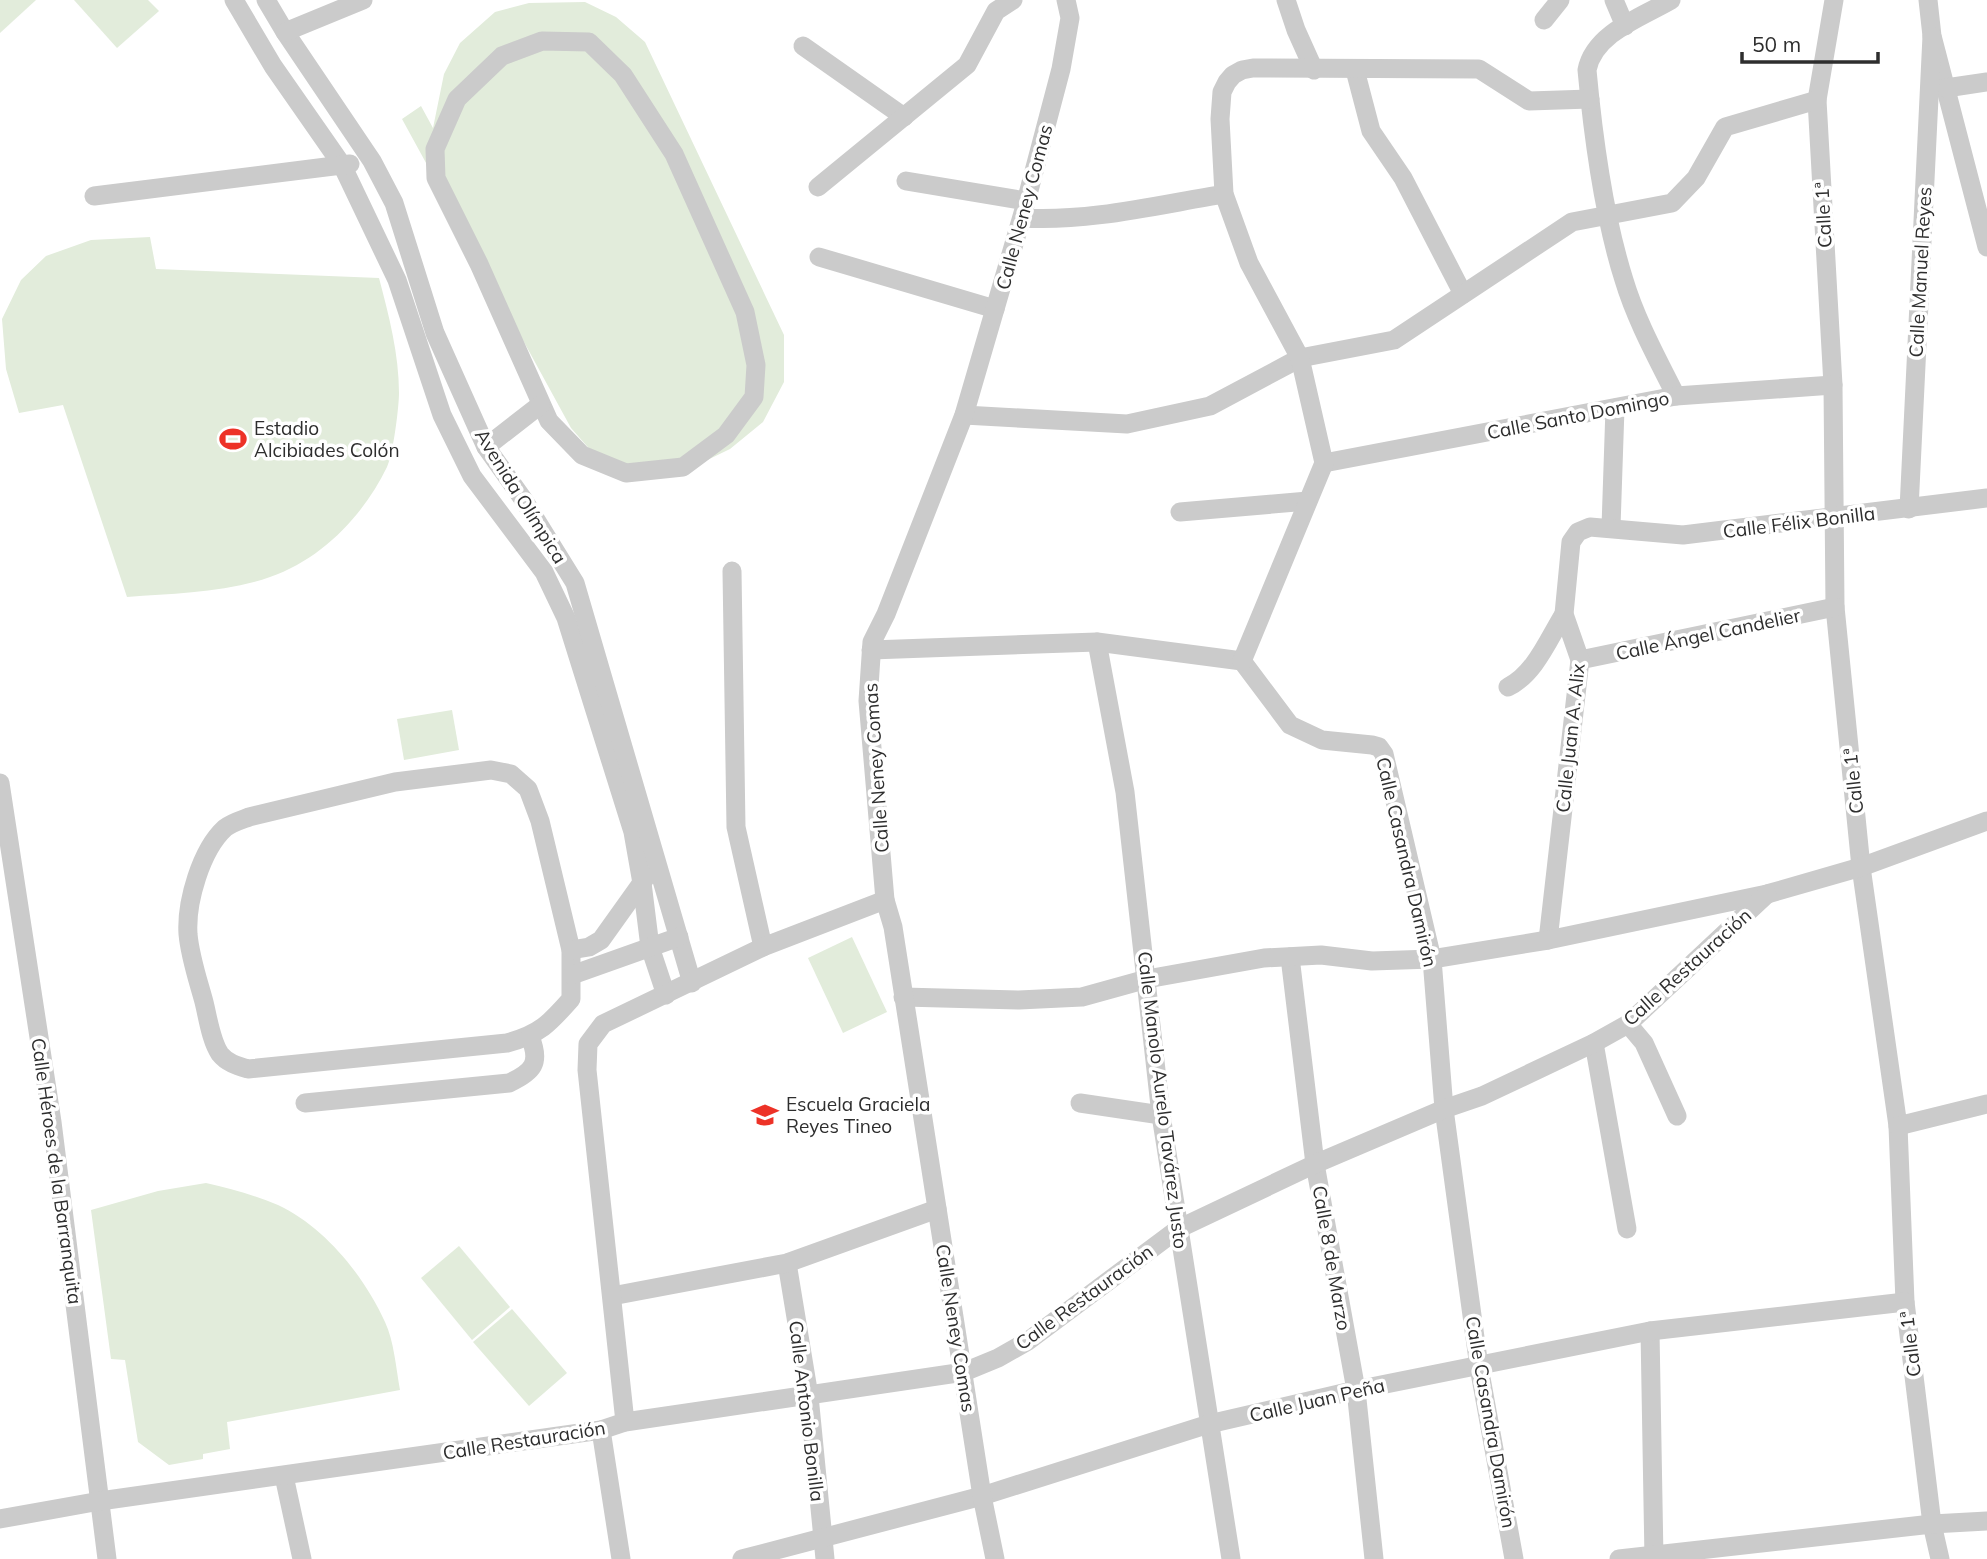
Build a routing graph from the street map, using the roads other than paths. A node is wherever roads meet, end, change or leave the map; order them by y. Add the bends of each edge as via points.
1 (234, 0) edge
2 (266, 0) edge
3 (363, 0) edge
4 (1013, 0) edge
5 (1066, 0) edge
6 (1286, 0) edge
7 (1560, 0) edge
8 (1614, 0) edge
9 (1671, 0) edge
10 (1834, 0) edge
11 (1928, 0) edge
12 (1544, 20) dead end
13 (1625, 26) junction
14 (285, 32) junction
15 (1932, 36) junction
16 (803, 46) dead end
17 (1314, 70) junction
18 (1355, 70) junction
19 (1987, 82) edge
20 (1946, 88) junction
21 (1590, 99) junction
22 (1817, 100) junction
23 (904, 117) junction
24 (372, 161) junction
25 (342, 165) junction
26 (906, 181) dead end
27 (818, 187) dead end
28 (1224, 194) junction
29 (94, 196) dead end
30 (1024, 209) junction
31 (1609, 216) junction
32 (1987, 247) edge
33 (819, 257) dead end
34 (1463, 294) junction
35 (995, 309) junction
36 (1300, 358) junction
37 (1833, 385) junction
38 (1676, 396) junction
39 (541, 405) junction
40 (1615, 408) junction
41 (964, 415) junction
42 (486, 447) junction
43 (1324, 463) junction
44 (1987, 498) edge
45 (1308, 501) junction
46 (1909, 509) junction
47 (1180, 512) dead end
48 (1836, 517) junction
49 (1611, 527) junction
50 (732, 571) dead end
51 (1835, 607) junction
52 (1564, 614) junction
53 (1097, 642) junction
54 (871, 650) junction
55 (1580, 660) junction
56 (1242, 661) junction
57 (1508, 687) dead end
58 (0, 783) edge
59 (1987, 821) edge
60 (657, 862) junction
61 (1861, 867) junction
62 (642, 883) junction
63 (1767, 894) junction
64 (885, 900) junction
65 (678, 937) junction
66 (1548, 940) junction
67 (650, 947) junction
68 (763, 947) junction
69 (571, 950) junction
70 (1290, 957) junction
71 (1433, 959) junction
72 (572, 975) junction
73 (1147, 979) junction
74 (692, 983) junction
75 (666, 995) junction
76 (903, 997) junction
77 (1628, 1024) junction
78 (530, 1037) junction
79 (1594, 1044) junction
80 (305, 1103) dead end
81 (1080, 1103) dead end
82 (1987, 1104) edge
83 (1444, 1109) junction
84 (1161, 1115) junction
85 (1677, 1116) dead end
86 (1898, 1126) junction
87 (1315, 1164) junction
88 (937, 1209) junction
89 (1178, 1229) junction
90 (1627, 1229) dead end
91 (787, 1263) junction
92 (612, 1296) junction
93 (1905, 1302) junction
94 (1650, 1331) junction
95 (1479, 1367) junction
96 (964, 1372) junction
97 (1356, 1390) junction
98 (809, 1396) junction
99 (625, 1422) junction
100 (1209, 1424) junction
101 (601, 1430) junction
102 (284, 1476) junction
103 (982, 1496) junction
104 (100, 1501) junction
105 (0, 1519) edge
106 (1987, 1521) edge
107 (1932, 1524) junction
108 (824, 1549) edge
109 (1654, 1558) edge
110 (107, 1559) edge
111 (302, 1559) edge
112 (621, 1559) edge
113 (742, 1559) edge
114 (995, 1559) edge
115 (1231, 1559) edge
116 (1374, 1559) edge
117 (1514, 1559) edge
118 (1619, 1559) edge
119 (1940, 1559) edge

1 - 25 street via 273,66
2 - 14 street, Avenida Olímpica
3 - 14 street
4 - 23 street via 996,11 967,65
5 - 30 street, Calle Neney Comas via 1070,18 1061,69
6 - 17 street
7 - 12 street
8 - 13 street
9 - 13 street
10 - 22 street, Calle 1ª
11 - 15 street
13 - 21 street via 1589,57
14 - 24 street, Avenida Olímpica
15 - 20 street
15 - 46 street, Calle Manuel Reyes
16 - 23 street
17 - 18 street
17 - 28 street via 1253,68 1227,82 1220,119
18 - 21 street via 1479,69 1530,101
18 - 34 street via 1371,131 1403,178
19 - 20 street
20 - 32 street
21 - 31 street
22 - 31 street via 1725,127 1696,178 1672,204
22 - 37 street, Calle 1ª
23 - 27 street
24 - 25 street
24 - 42 street, Avenida Olímpica via 394,203 435,333
25 - 29 street
25 - 62 street via 397,280 442,415 472,476 544,572 566,618 632,831
26 - 30 street
28 - 30 street via 1056,220
28 - 36 street via 1249,263
30 - 35 street, Calle Neney Comas
31 - 34 street via 1572,222
31 - 38 street via 1623,279 1640,325
33 - 35 street
34 - 36 street via 1394,340
35 - 41 street, Calle Neney Comas
36 - 41 street via 1210,406 1127,424
36 - 43 street
37 - 38 street, Calle Santo Domingo
37 - 48 street, Calle 1ª
38 - 40 street, Calle Santo Domingo
39 - 39 street via 436,178 435,149 457,99 502,56 542,41 589,43 622,75 674,154 745,312 756,365 754,397 726,435 683,467 625,473 582,455 549,421
39 - 42 street
40 - 43 street, Calle Santo Domingo
40 - 49 street
41 - 54 street, Calle Neney Comas
42 - 60 street, Avenida Olímpica via 575,583
43 - 45 street
44 - 46 street, Calle Félix Bonilla
45 - 47 street
45 - 56 street
46 - 48 street, Calle Félix Bonilla
48 - 49 street, Calle Félix Bonilla via 1683,535
48 - 51 street, Calle 1ª
49 - 52 street, Calle Juan A. Alix via 1590,527 1574,536
50 - 68 street via 736,827
51 - 55 street, Calle Ángel Candelier
51 - 61 street, Calle 1ª
52 - 55 street, Calle Juan A. Alix
52 - 57 street via 1529,671
53 - 54 street
53 - 56 street
53 - 73 street, Calle Manolo Aurelo Tavárez Justo via 1125,792
54 - 64 street, Calle Neney Comas via 868,701
55 - 66 street, Calle Juan A. Alix
56 - 71 street, Calle Casandra Damirón via 1290,725 1322,740 1379,747 1384,754
58 - 104 street, Calle Héroes de la Barranquita via 52,1122
59 - 61 street, Calle Restauración
60 - 62 street
60 - 65 street, Avenida Olímpica
61 - 63 street, Calle Restauración
61 - 86 street, Calle 1ª
62 - 67 street
62 - 69 street via 601,940
63 - 66 street
63 - 77 street, Calle Restauración
64 - 68 street
64 - 76 street, Calle Neney Comas
65 - 67 street
65 - 74 street, Avenida Olímpica
66 - 71 street
67 - 72 street
67 - 75 street
68 - 74 street
69 - 72 street
69 - 78 street via 540,821 527,789 511,774 491,770 395,782 249,817 227,826 204,858 189,906 188,934 219,1054 229,1062 248,1069
70 - 71 street
70 - 73 street
70 - 87 street, Calle 8 de Marzo
71 - 83 street, Calle Casandra Damirón
72 - 78 street via 571,999
73 - 76 street via 1082,997
73 - 84 street, Calle Manolo Aurelo Tavárez Justo
74 - 75 street
75 - 92 street via 603,1024 588,1044
76 - 88 street, Calle Neney Comas
77 - 79 street, Calle Restauración
77 - 85 street via 1644,1043
78 - 80 street via 536,1058 532,1069 509,1083
79 - 83 street, Calle Restauración
79 - 90 street
81 - 84 street
82 - 86 street
83 - 87 street, Calle Restauración
83 - 95 street, Calle Casandra Damirón
84 - 89 street, Calle Manolo Aurelo Tavárez Justo
86 - 93 street, Calle 1ª
87 - 89 street, Calle Restauración
87 - 97 street, Calle 8 de Marzo
88 - 91 street
88 - 96 street, Calle Neney Comas
89 - 96 street, Calle Restauración via 1028,1341
89 - 100 street, Calle Manolo Aurelo Tavárez Justo
91 - 92 street
91 - 98 street, Calle Antonio Bonilla
92 - 99 street
93 - 94 street, Calle Juan Peña
93 - 107 street, Calle 1ª
94 - 95 street, Calle Juan Peña
94 - 109 street
95 - 97 street, Calle Juan Peña
95 - 117 street, Calle Casandra Damirón
96 - 98 street, Calle Restauración
96 - 103 street, Calle Neney Comas
97 - 100 street, Calle Juan Peña
97 - 116 street, Calle 8 de Marzo
98 - 99 street, Calle Restauración
98 - 108 street, Calle Antonio Bonilla
99 - 101 street, Calle Restauración
100 - 103 street, Calle Juan Peña
100 - 115 street, Calle Manolo Aurelo Tavárez Justo
101 - 102 street, Calle Restauración
101 - 112 street
102 - 104 street, Calle Restauración
102 - 111 street
103 - 108 street, Calle Juan Peña
103 - 114 street, Calle Neney Comas
104 - 105 street, Calle Restauración
104 - 110 street, Calle Héroes de la Barranquita
106 - 107 street
107 - 109 street
107 - 119 street, Calle 1ª
108 - 113 street, Calle Juan Peña
109 - 118 street

